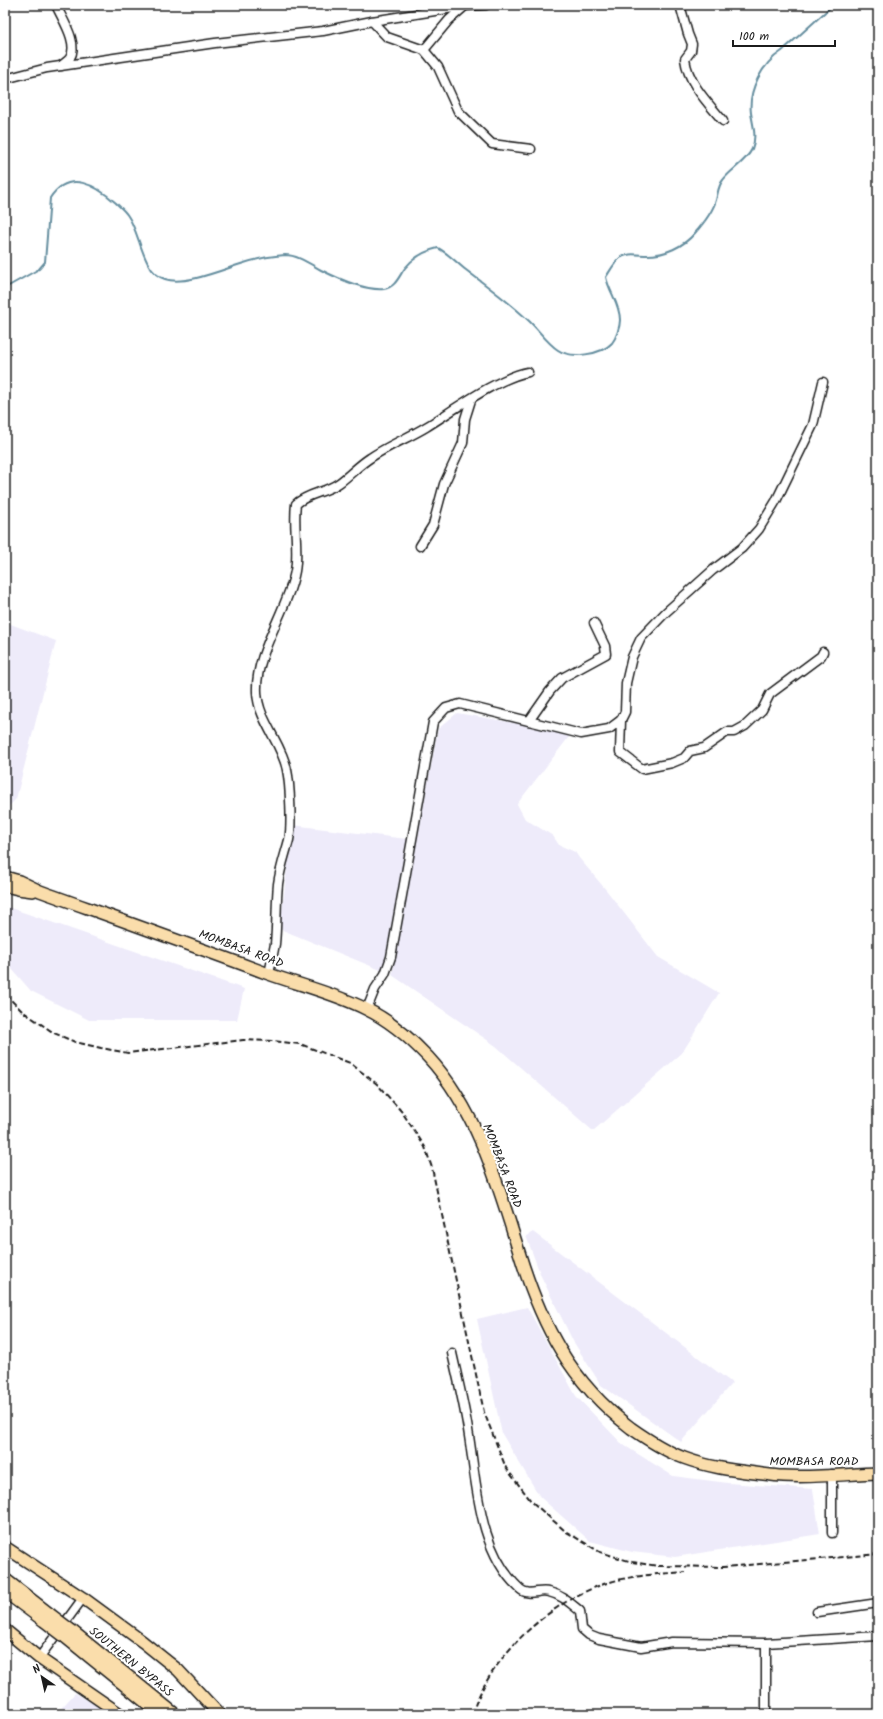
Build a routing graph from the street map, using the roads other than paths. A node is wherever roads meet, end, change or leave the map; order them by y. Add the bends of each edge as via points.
1 (56, 5) edge
2 (466, 5) edge
3 (486, 5) edge
4 (680, 5) edge
5 (372, 21) junction
6 (424, 50) junction
7 (60, 67) junction
8 (5, 79) edge
9 (724, 121) dead end
10 (531, 149) dead end
11 (528, 372) dead end
12 (823, 382) dead end
13 (471, 400) junction
14 (420, 546) dead end
15 (594, 623) dead end
16 (823, 652) dead end
17 (621, 720) junction
18 (528, 722) junction
19 (5, 877) edge
20 (5, 886) edge
21 (40, 891) junction
22 (269, 974) junction
23 (367, 1009) junction
24 (452, 1353) dead end
25 (878, 1473) edge
26 (832, 1474) junction
27 (832, 1533) dead end
28 (5, 1547) edge
29 (5, 1579) edge
30 (5, 1592) edge
31 (83, 1598) junction
32 (878, 1603) edge
33 (817, 1612) dead end
34 (47, 1617) junction
35 (5, 1630) edge
36 (68, 1634) junction
37 (878, 1636) edge
38 (766, 1643) junction
39 (39, 1658) junction
40 (120, 1714) edge
41 (160, 1714) edge
42 (175, 1714) edge
43 (219, 1714) edge
44 (766, 1714) edge

1 - 7 street via 70,34 73,50 70,59
2 - 3 street
2 - 5 street
2 - 6 street via 449,20
4 - 9 street via 692,44 691,51 685,59 686,68 700,93
5 - 6 street via 387,37
5 - 7 street via 323,31 215,42
6 - 10 street via 438,67 458,111 492,144
7 - 8 street
11 - 13 street via 486,390
12 - 17 street via 813,425 776,501 759,529 742,548 713,570 640,638 632,656 626,683 625,712
13 - 14 street via 465,419 463,443 444,484 433,525
13 - 22 street via 371,457 324,492 314,494 296,504 295,571 289,593 265,652 257,690 258,702 283,756 287,771 290,823 279,881 275,945
15 - 18 street via 606,654 562,678
16 - 17 street via 770,694 762,710 745,726 728,732 704,748 690,751 684,758 672,763 642,769 620,752
17 - 18 street via 609,729 581,734
18 - 23 street via 460,704 446,708 433,722 391,957 385,974 374,989
19 - 21 highway, MOMBASA ROAD
20 - 21 highway, MOMBASA ROAD via 18,890
21 - 22 highway, MOMBASA ROAD
22 - 23 highway, MOMBASA ROAD
23 - 26 highway, MOMBASA ROAD via 394,1026 428,1057 462,1101 481,1142 512,1226 519,1253 552,1337 581,1382 592,1394 649,1441 682,1458 731,1471 783,1476
24 - 38 street via 487,1536 499,1562 521,1590 531,1594 547,1591 560,1595 580,1611 582,1628 589,1635 610,1642 642,1647 672,1642
25 - 26 highway, MOMBASA ROAD
26 - 27 street
28 - 31 highway
29 - 34 highway
30 - 34 highway
31 - 39 street
31 - 43 highway via 178,1670
32 - 33 street
34 - 36 highway, bridge
35 - 39 highway
36 - 41 highway, SOUTHERN BYPASS
36 - 42 highway, SOUTHERN BYPASS
37 - 38 street
38 - 44 street
39 - 40 highway

